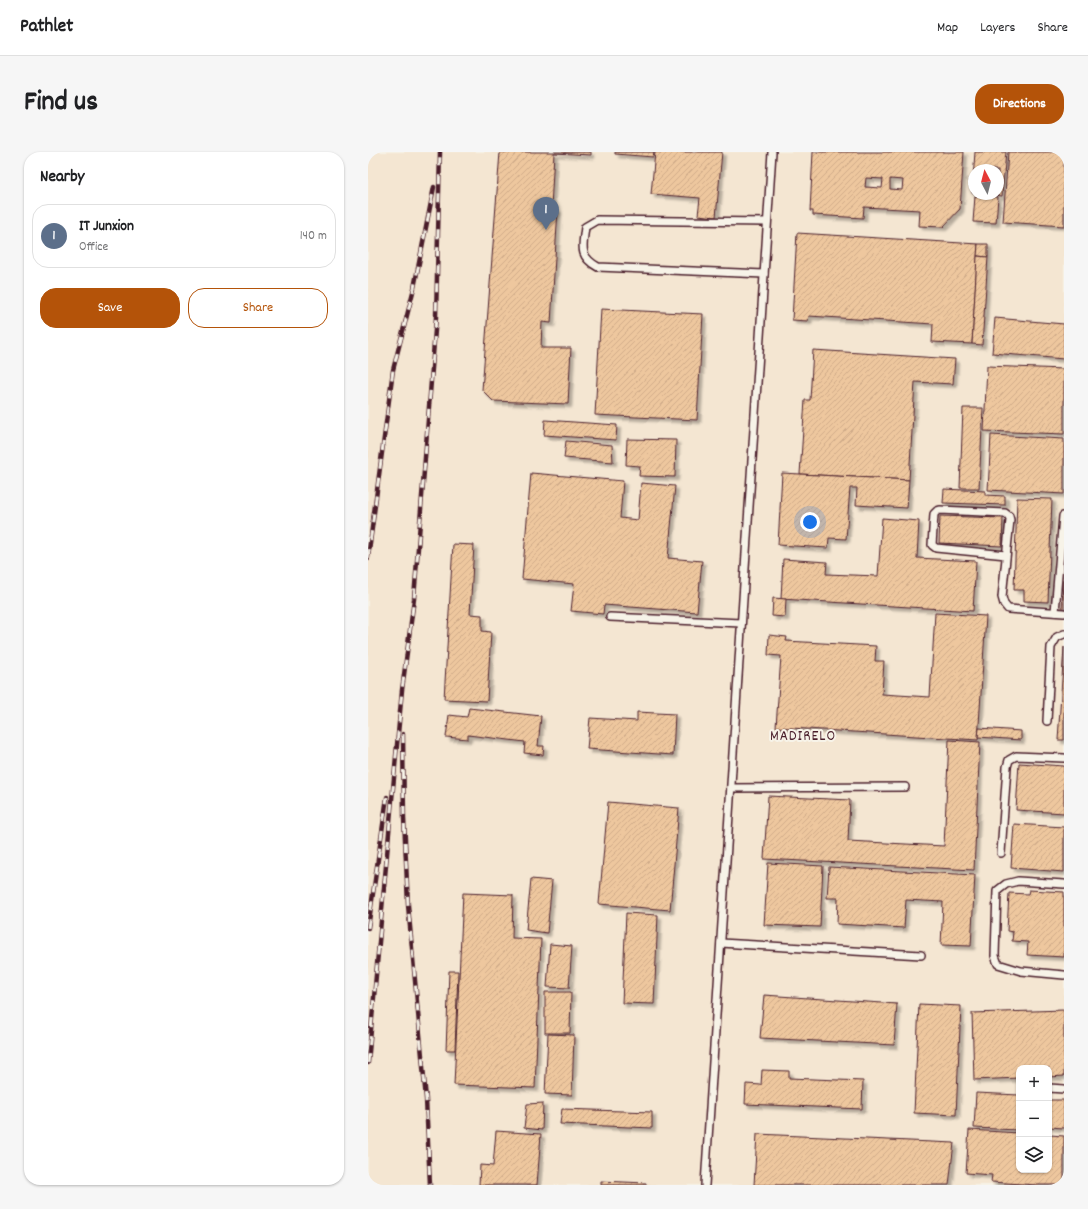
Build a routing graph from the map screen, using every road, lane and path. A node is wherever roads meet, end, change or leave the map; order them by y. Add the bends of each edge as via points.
1 (772, 152) edge
2 (767, 222) junction
3 (764, 274) junction
4 (1063, 516) dead end
5 (1006, 555) junction
6 (1054, 612) junction
7 (1064, 613) edge
8 (610, 617) dead end
9 (741, 623) junction
10 (1064, 634) edge
11 (1046, 721) dead end
12 (1064, 758) edge
13 (905, 787) dead end
14 (731, 788) junction
15 (1002, 853) dead end
16 (1064, 884) edge
17 (721, 943) junction
18 (921, 955) dead end
19 (1064, 975) edge
20 (1052, 1088) edge
21 (1064, 1089) edge
22 (706, 1185) edge

1 - 2 lane
2 - 3 lane
2 - 3 lane via 597,220 585,227 583,251 585,257 598,267
3 - 9 lane
4 - 6 lane
5 - 5 lane via 1010,520 1005,513 940,510 934,514 932,545 936,548
5 - 6 lane via 1002,597 1008,609
6 - 7 lane
8 - 9 lane
9 - 14 lane
10 - 11 lane via 1056,638 1051,647
12 - 15 lane via 1016,756 1009,760
13 - 14 lane
14 - 17 lane
16 - 19 lane via 1018,881 1006,884 997,891 995,956 998,964 1021,971
17 - 18 lane
17 - 22 lane
20 - 21 lane

